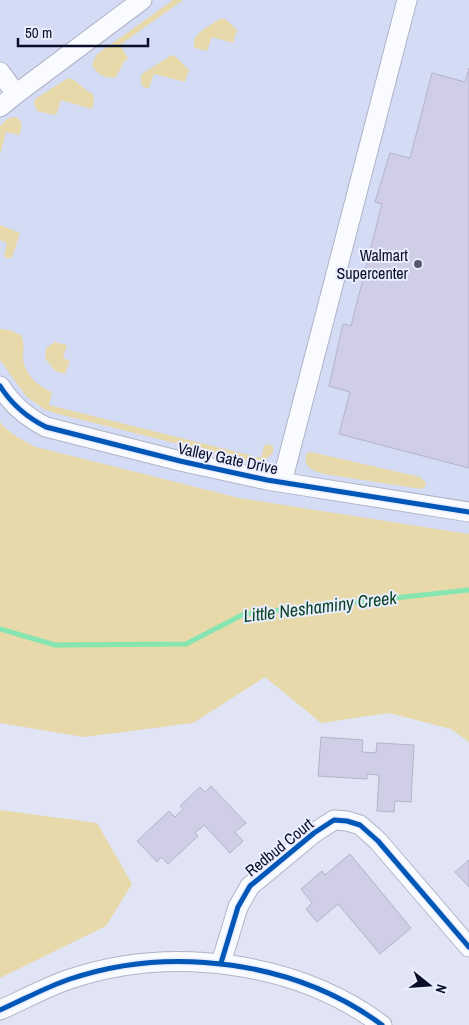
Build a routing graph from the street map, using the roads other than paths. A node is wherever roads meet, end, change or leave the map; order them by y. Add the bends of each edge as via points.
1 (142, 0) edge
2 (407, 0) edge
3 (0, 72) edge
4 (16, 94) junction
5 (0, 108) edge
6 (0, 386) edge
7 (282, 482) junction
8 (469, 512) edge
9 (469, 947) edge
10 (221, 963) junction
11 (0, 1010) edge
12 (382, 1025) edge

1 - 4 street
2 - 7 street
3 - 4 street
4 - 5 street
6 - 7 street, Valley Gate Drive via 18,410 46,427
7 - 8 street, Valley Gate Drive
9 - 10 street, Redbud Court via 378,841 360,825 334,820 250,886 238,907
10 - 11 street via 180,962 108,970 69,979
10 - 12 street via 266,971 300,982 346,1002

